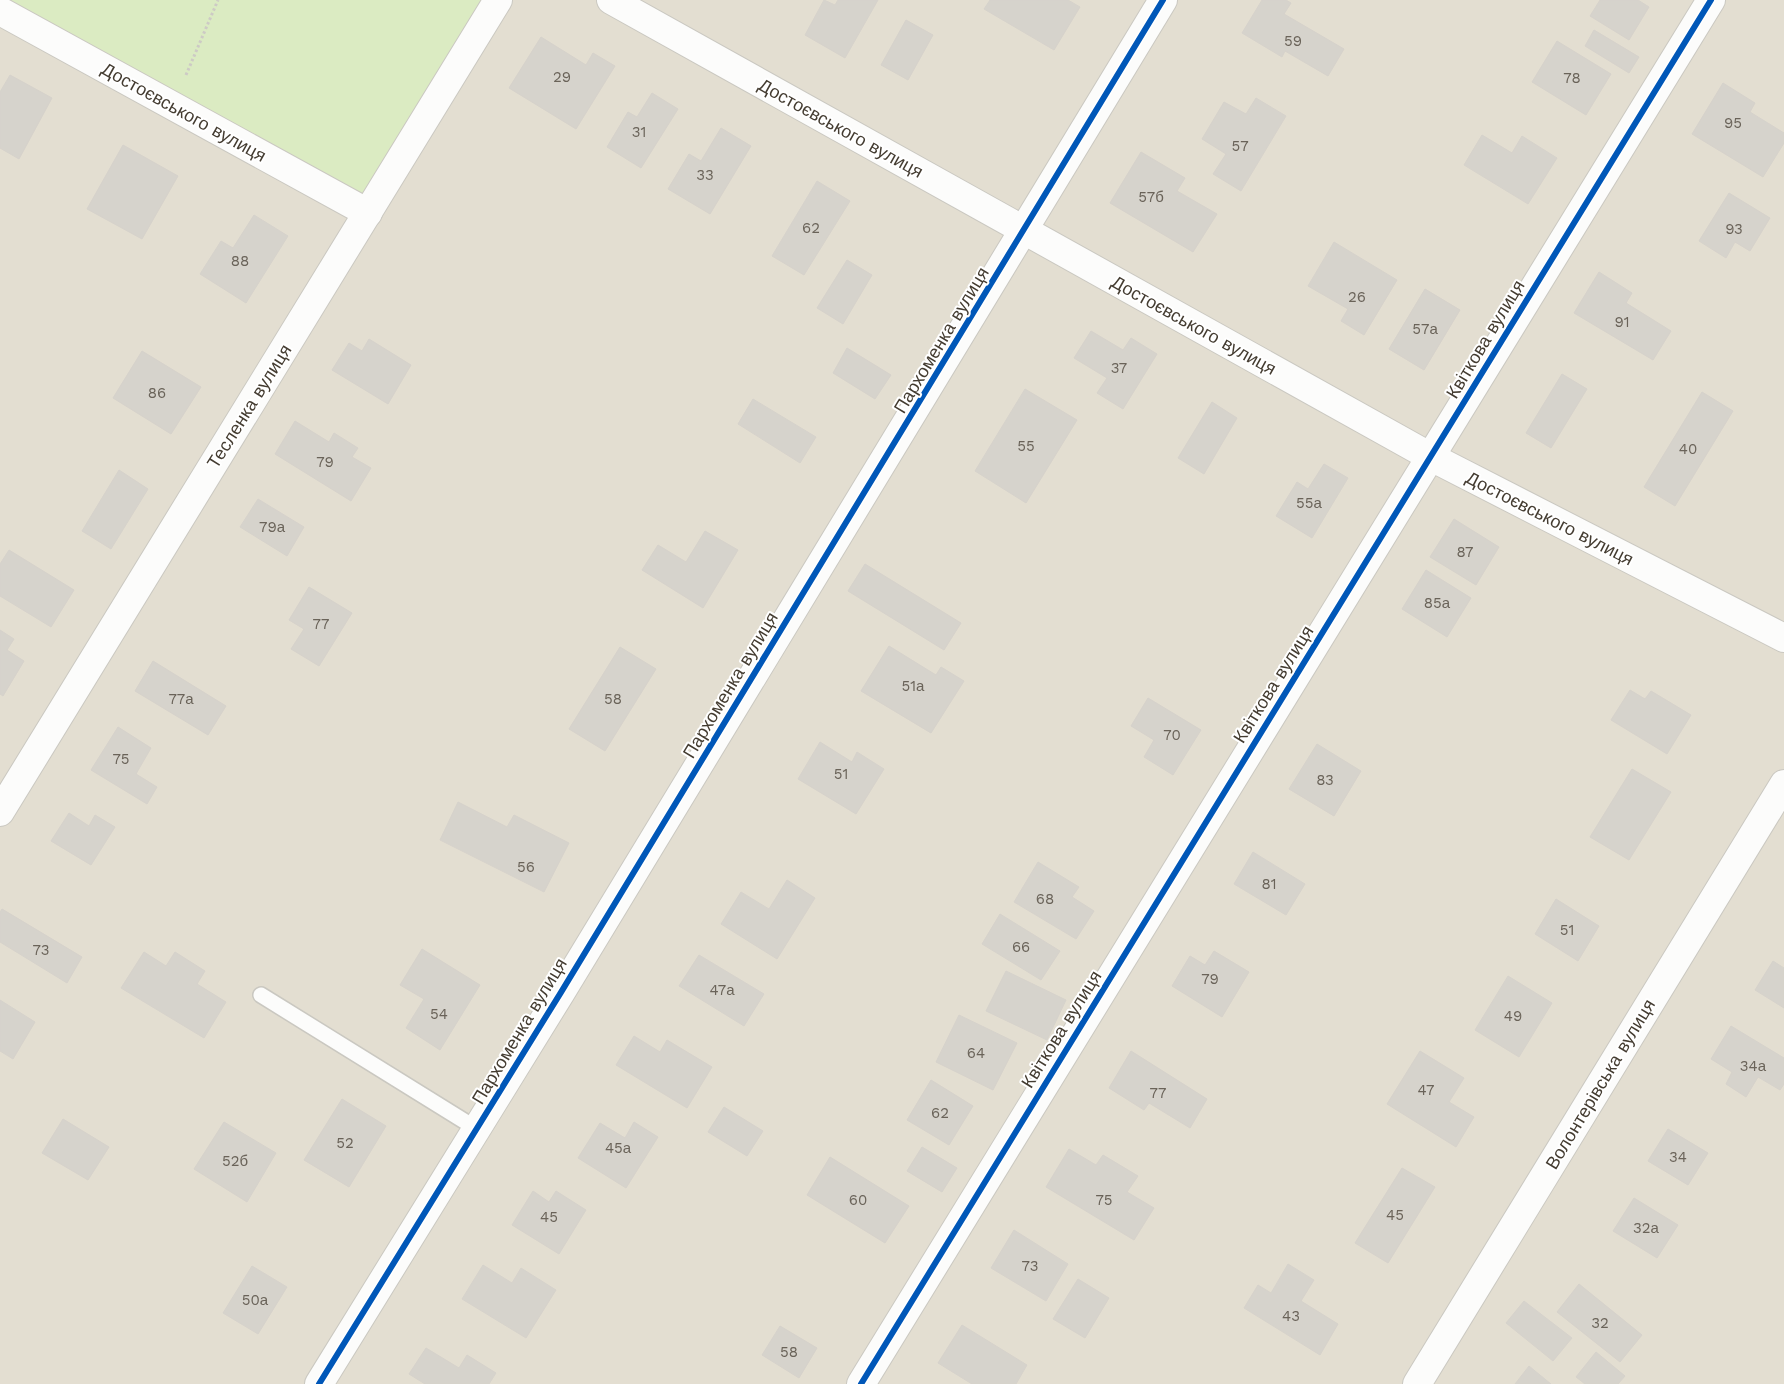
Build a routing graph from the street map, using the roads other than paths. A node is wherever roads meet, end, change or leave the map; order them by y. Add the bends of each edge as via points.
1 (498, 0) edge
2 (611, 0) edge
3 (1163, 0) edge
4 (1711, 0) edge
5 (0, 11) edge
6 (368, 214) junction
7 (1025, 231) junction
8 (1431, 457) junction
9 (1784, 638) edge
10 (1784, 784) edge
11 (0, 812) edge
12 (261, 995) dead end
13 (477, 1129) junction
14 (319, 1384) edge
15 (861, 1384) edge
16 (1417, 1384) edge

1 - 6 street, Тесленка вулиця
2 - 7 street, Достоєвського вулиця
3 - 7 street, Пархоменка вулиця
4 - 8 street, Квіткова вулиця
5 - 6 street, Достоєвського вулиця
6 - 11 street, Тесленка вулиця
7 - 8 street, Достоєвського вулиця
7 - 13 street, Пархоменка вулиця
8 - 9 street, Достоєвського вулиця
8 - 15 street, Квіткова вулиця
10 - 16 street, Волонтерівська вулиця
12 - 13 lane
13 - 14 street, Пархоменка вулиця

